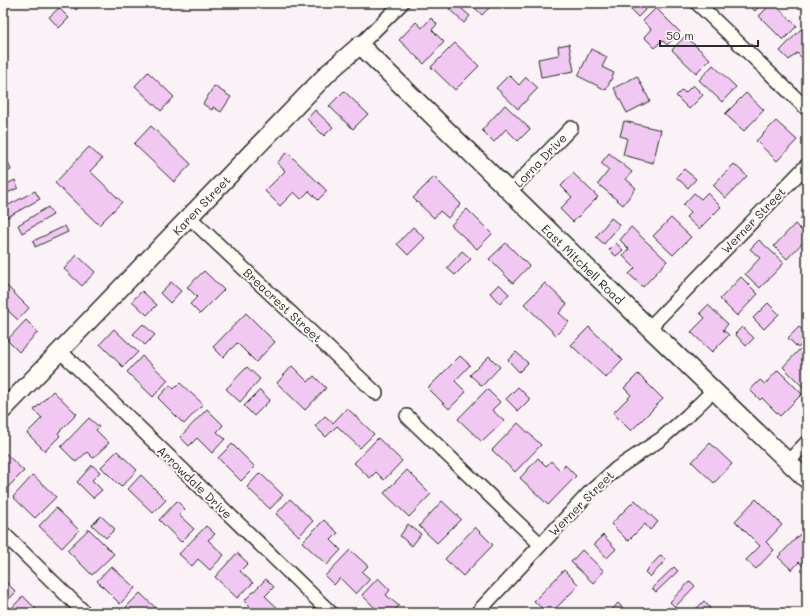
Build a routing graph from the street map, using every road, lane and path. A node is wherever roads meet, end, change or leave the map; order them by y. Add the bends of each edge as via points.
1 (402, 3) edge
2 (697, 3) edge
3 (360, 45) junction
4 (807, 109) edge
5 (571, 128) dead end
6 (807, 165) edge
7 (510, 192) junction
8 (189, 217) junction
9 (649, 328) junction
10 (60, 351) junction
11 (714, 390) junction
12 (376, 394) dead end
13 (3, 410) edge
14 (407, 416) dead end
15 (807, 442) edge
16 (788, 462) junction
17 (807, 480) edge
18 (3, 533) edge
19 (540, 544) junction
20 (85, 613) edge
21 (331, 613) edge
22 (477, 613) edge

1 - 3 street, Karen Street
2 - 4 street
3 - 7 street, East Mitchell Road
3 - 8 street, Karen Street via 325,77
5 - 7 street, Lorna Drive
6 - 9 street, Werner Street
7 - 9 street, East Mitchell Road
8 - 10 street, Karen Street
8 - 12 street, Breacrest Street
9 - 11 street, East Mitchell Road
10 - 13 street, Karen Street
10 - 21 street, Arrowdale Drive
11 - 16 street, East Mitchell Road
11 - 19 street, Werner Street via 661,439 616,469 590,492
14 - 19 street
15 - 16 street
16 - 17 street, East Mitchell Road
18 - 20 street
19 - 22 street, Werner Street

